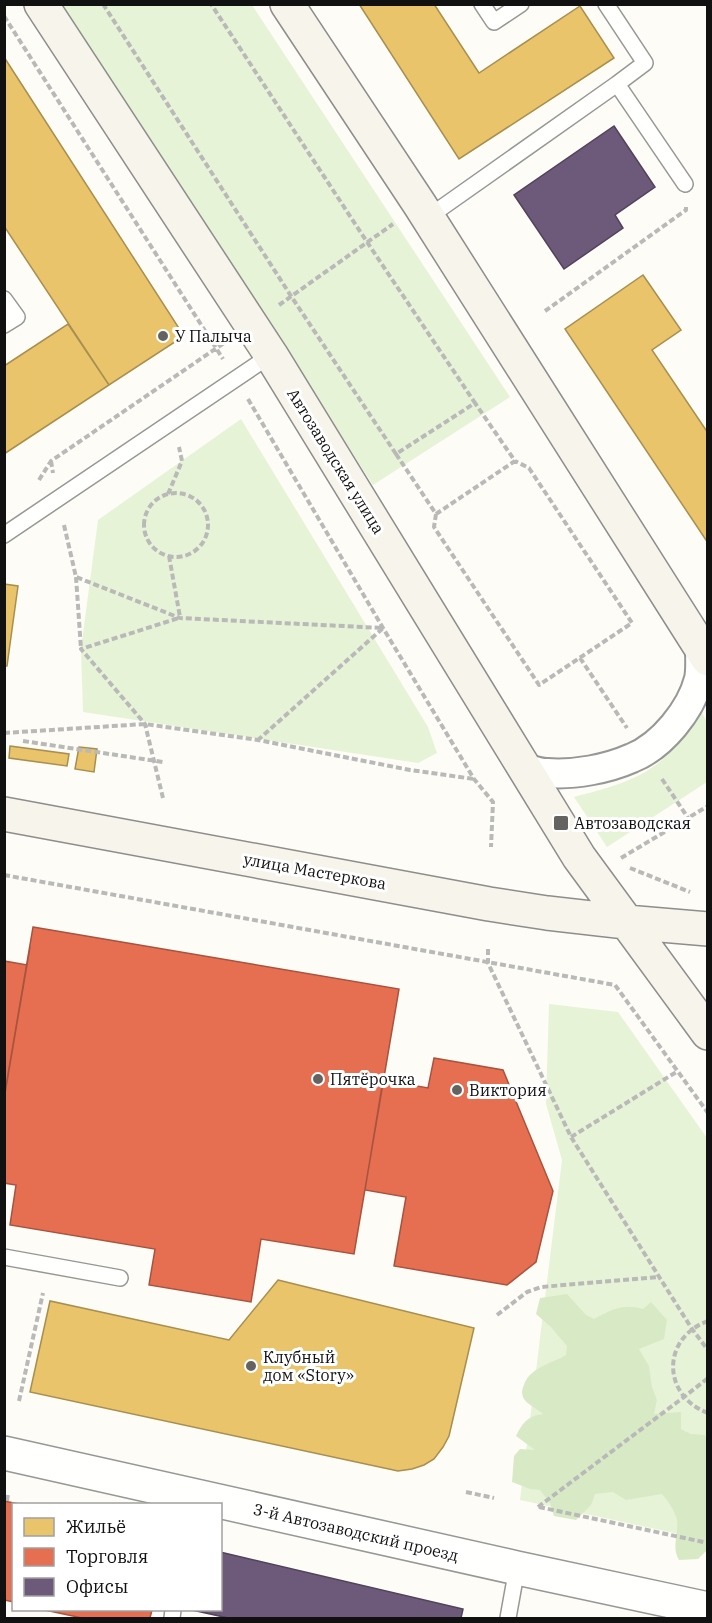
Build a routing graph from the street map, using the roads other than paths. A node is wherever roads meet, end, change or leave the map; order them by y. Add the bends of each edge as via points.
1 (41, 4) edge
2 (287, 4) edge
3 (482, 4) edge
4 (521, 4) edge
5 (606, 4) edge
6 (617, 84) junction
7 (685, 184) road end
8 (427, 218) junction
9 (4, 299) edge
10 (4, 325) edge
11 (271, 355) junction
12 (4, 535) edge
13 (704, 653) edge
14 (525, 768) junction
15 (4, 814) edge
16 (626, 922) junction
17 (708, 929) edge
18 (708, 1033) edge
19 (4, 1257) edge
20 (120, 1278) dead end
21 (4, 1453) edge
22 (192, 1500) edge
23 (222, 1506) edge
24 (517, 1568) junction
25 (708, 1608) edge
26 (508, 1618) edge

1 - 11 main road, Автозаводская улица
2 - 8 main road
3 - 4 lane via 494,22
5 - 6 lane via 645,63
6 - 7 lane
6 - 8 lane
8 - 13 main road
9 - 10 lane via 17,317
11 - 12 lane
11 - 14 main road, Автозаводская улица
13 - 14 street via 690,702 673,728 634,758 600,769 568,773
14 - 16 main road, Автозаводская улица via 579,856
15 - 16 main road, улица Мастеркова via 489,904
16 - 17 main road, улица Мастеркова
16 - 18 main road, Автозаводская улица
19 - 20 lane
21 - 22 street, 3-й Автозаводский проезд
23 - 24 street, 3-й Автозаводский проезд
24 - 25 street, 3-й Автозаводский проезд
24 - 26 lane

